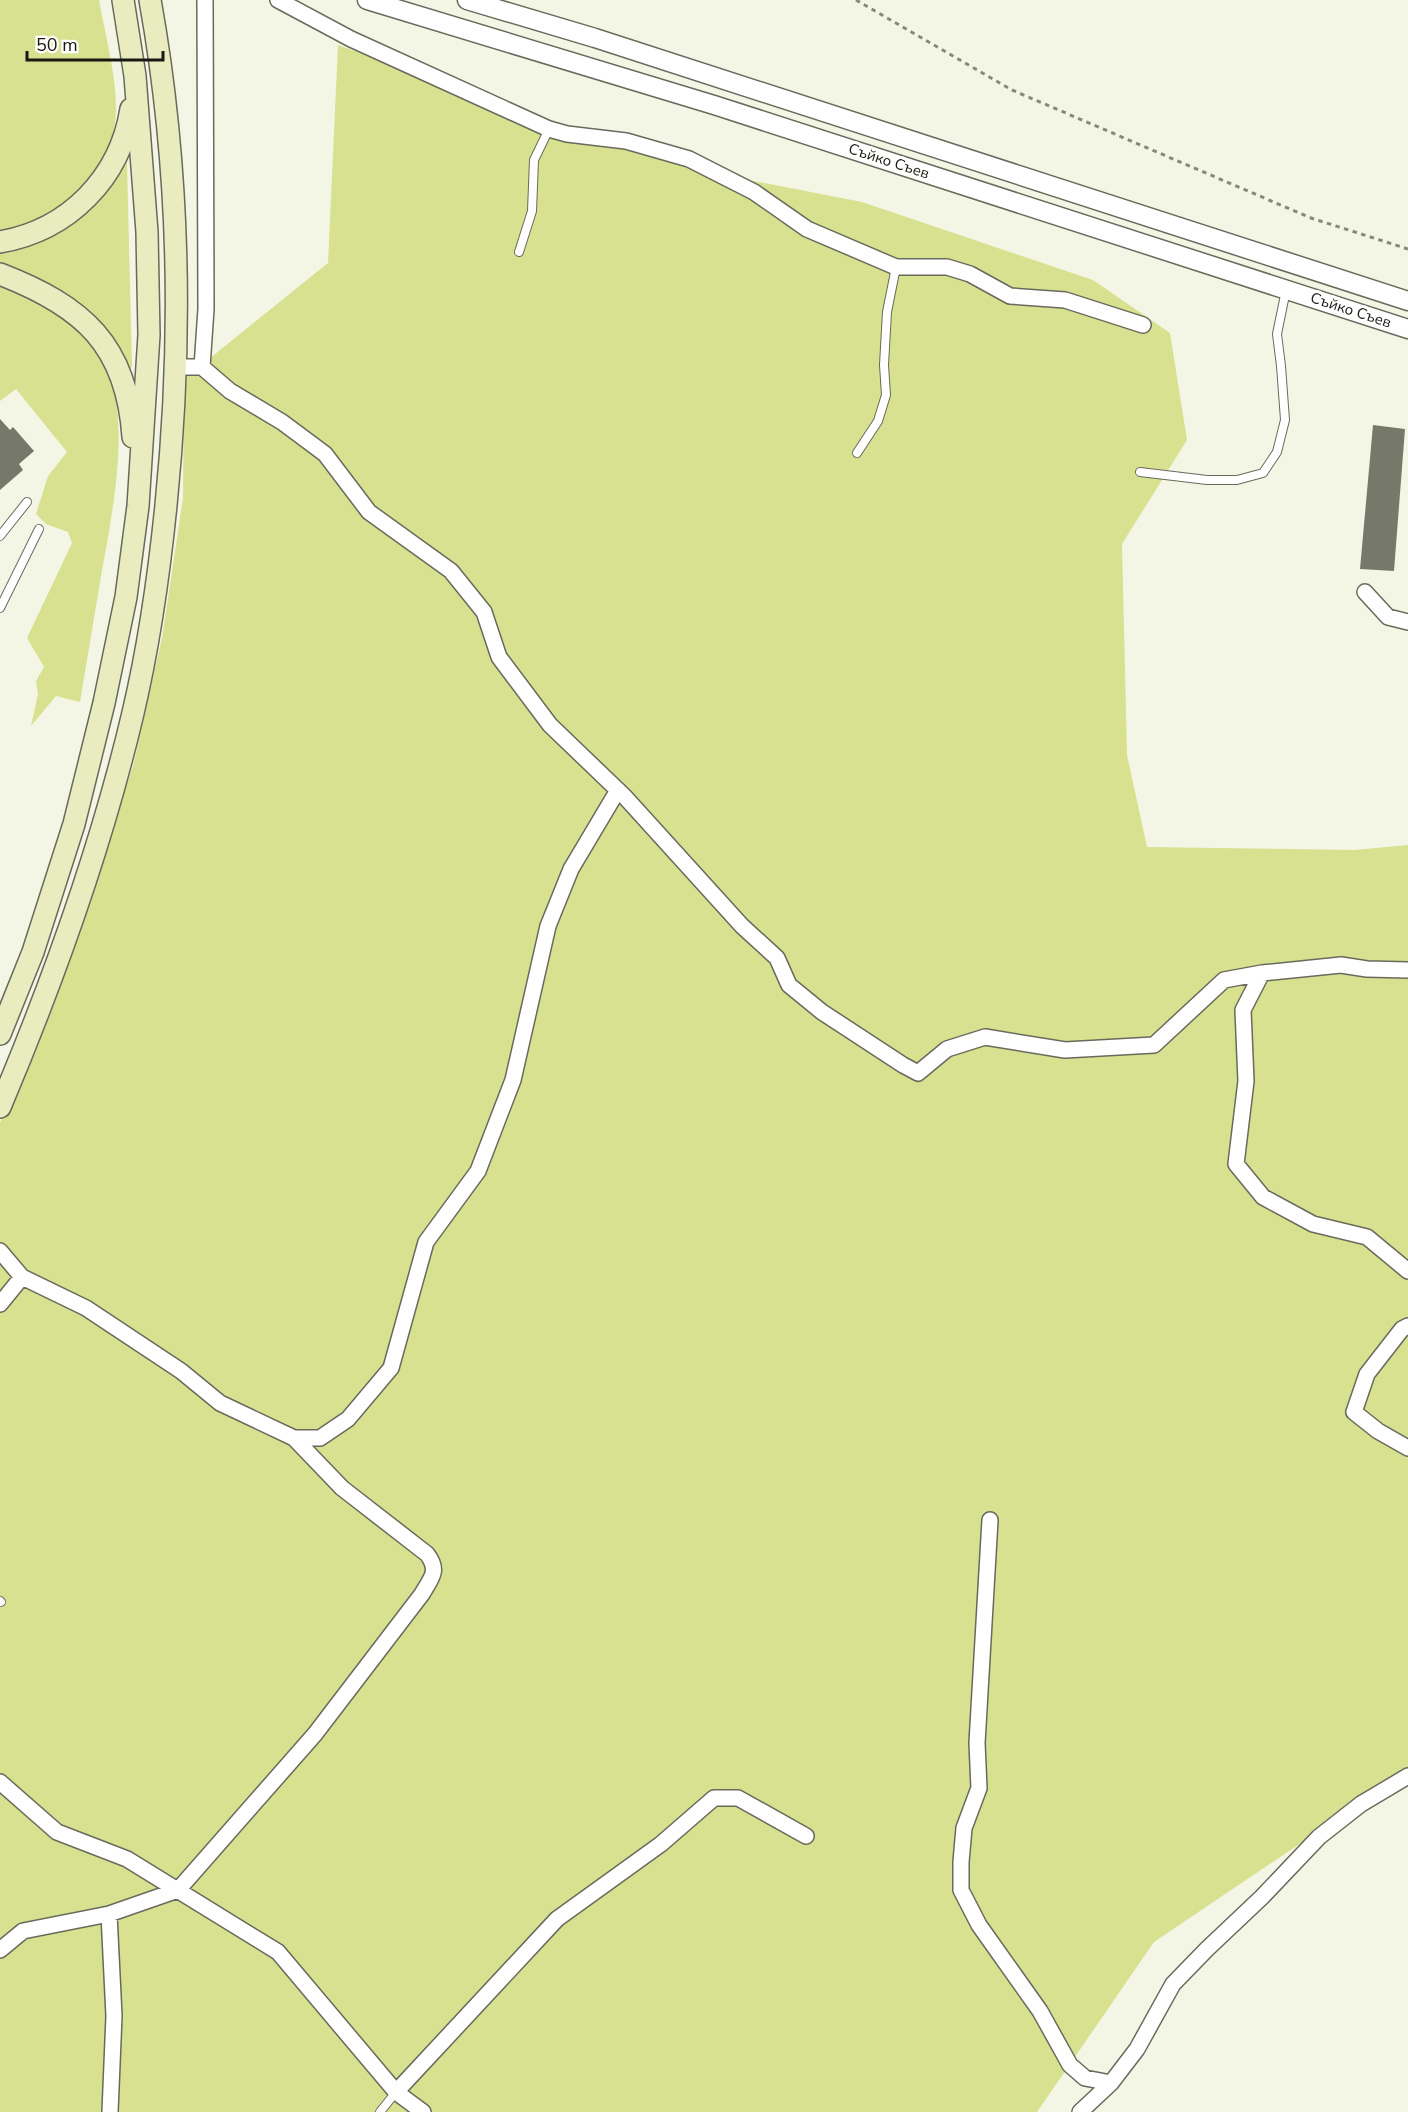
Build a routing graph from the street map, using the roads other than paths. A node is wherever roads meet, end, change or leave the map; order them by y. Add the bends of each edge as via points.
1 (205, 0) edge
2 (278, 0) edge
3 (368, 0) edge
4 (467, 0) edge
5 (151, 8) edge
6 (125, 10) edge
7 (135, 76) junction
8 (549, 129) junction
9 (0, 242) edge
10 (519, 252) dead end
11 (896, 267) junction
12 (0, 274) edge
13 (1286, 290) junction
14 (1408, 302) edge
15 (1143, 325) dead end
16 (1408, 328) edge
17 (176, 367) junction
18 (202, 367) junction
19 (857, 453) dead end
20 (1140, 472) dead end
21 (27, 502) dead end
22 (138, 506) junction
23 (39, 529) dead end
24 (0, 536) edge
25 (1365, 592) dead end
26 (0, 608) edge
27 (1408, 622) edge
28 (618, 790) junction
29 (1408, 970) edge
30 (1262, 973) junction
31 (0, 1034) edge
32 (0, 1107) edge
33 (0, 1251) edge
34 (1408, 1271) edge
35 (22, 1277) junction
36 (0, 1304) edge
37 (1406, 1323) edge
38 (294, 1438) junction
39 (1408, 1448) edge
40 (990, 1520) dead end
41 (1408, 1776) edge
42 (0, 1782) edge
43 (806, 1836) dead end
44 (178, 1890) junction
45 (110, 1914) junction
46 (0, 1950) edge
47 (1111, 2084) junction
48 (396, 2092) junction
49 (110, 2112) edge
50 (380, 2112) edge
51 (423, 2112) edge
52 (1080, 2112) edge

1 - 18 street via 206,309
2 - 8 street via 351,39
3 - 13 street, Съйко Съев via 714,105
4 - 14 street, Съйко Съев
5 - 17 main road via 162,72 176,229
6 - 7 main road
7 - 9 main road via 124,140 107,175 92,194 76,209 35,233
7 - 22 main road via 147,232 149,335
8 - 10 lane via 534,160 532,211
8 - 11 street via 626,141 689,159 754,192 807,229
11 - 15 street via 947,267 970,274 1010,296 1065,300
11 - 19 lane via 887,312 886,395 878,421
12 - 22 main road via 55,299 73,312 113,358 126,386 132,416
13 - 16 street, Съйко Съев
13 - 20 lane via 1277,334 1285,420 1277,452 1263,473 1237,480 1207,480
17 - 18 street
17 - 32 main road via 161,550 134,712 100,838 57,968
18 - 28 street via 230,391 325,454 369,512 452,571 484,612 499,657 550,725
21 - 24 lane
22 - 31 main road via 124,607 74,824 33,952
23 - 26 lane
25 - 27 street via 1388,617
28 - 30 street via 742,926 777,958 789,985 822,1012 918,1073 948,1049 985,1037 1065,1050 1154,1045 1224,980
28 - 38 street via 571,869 548,926 513,1080 478,1171 426,1242 391,1368 348,1419 320,1438
29 - 30 street via 1341,965
30 - 34 street via 1243,1010 1246,1081 1236,1164 1263,1197 1313,1224 1367,1237
33 - 35 street
35 - 36 street
35 - 38 street via 86,1308 181,1371 220,1403
37 - 39 street via 1367,1374 1354,1412
38 - 44 street via 342,1488 427,1554 433,1561 434,1573 315,1734
40 - 47 street via 977,1743 979,1788 964,1828 960,1890 1070,2064 1085,2078
41 - 47 street via 1361,1804 1319,1837 1173,1984 1137,2049
42 - 44 street via 57,1832 127,1859
43 - 48 street via 738,1798 714,1798 661,1844 557,1919
44 - 45 street
44 - 48 street via 278,1952
45 - 46 street via 23,1931
45 - 49 street via 114,2016
47 - 52 street
48 - 50 lane
48 - 51 street

